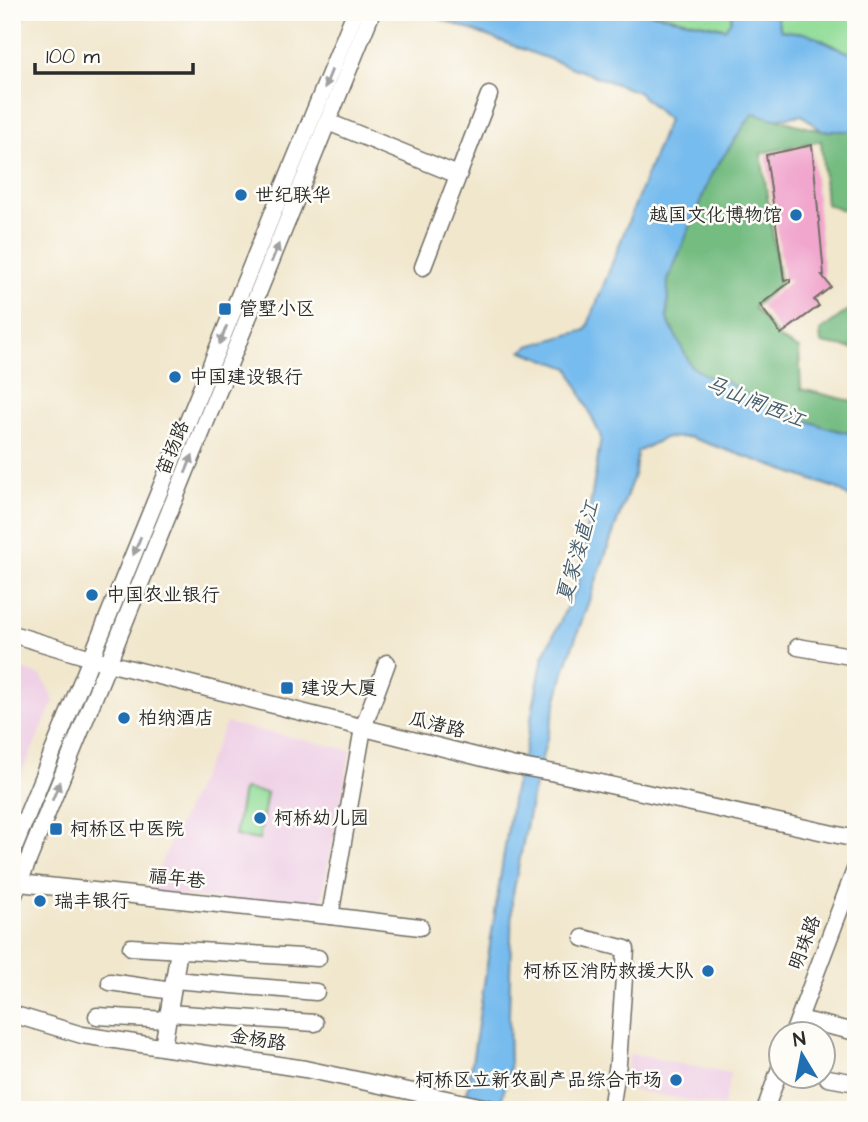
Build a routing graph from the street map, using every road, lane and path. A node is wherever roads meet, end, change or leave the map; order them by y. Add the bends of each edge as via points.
1 (362, 15) edge
2 (489, 95) dead end
3 (330, 118) junction
4 (459, 169) junction
5 (423, 267) dead end
6 (12, 634) edge
7 (798, 647) dead end
8 (856, 657) edge
9 (91, 658) junction
10 (108, 663) junction
11 (387, 663) dead end
12 (363, 728) junction
13 (856, 839) edge
14 (12, 852) edge
15 (856, 867) edge
16 (19, 883) junction
17 (12, 900) edge
18 (330, 916) junction
19 (420, 926) dead end
20 (583, 938) dead end
21 (131, 947) dead end
22 (179, 950) junction
23 (318, 958) dead end
24 (110, 982) dead end
25 (173, 985) junction
26 (316, 992) dead end
27 (12, 1014) edge
28 (97, 1016) dead end
29 (167, 1017) junction
30 (799, 1020) edge
31 (315, 1023) dead end
32 (836, 1030) edge
33 (856, 1032) edge
34 (163, 1047) junction
35 (836, 1079) edge
36 (856, 1083) edge
37 (772, 1090) edge
38 (498, 1110) edge
39 (611, 1110) edge
40 (765, 1110) edge

1 - 3 street, 笛扬路
1 -> 9 street, 笛扬路
2 - 4 street
3 - 4 street
10 -> 3 street, 笛扬路
4 - 5 street
6 - 9 street, 瓜渚路
7 - 8 street
9 - 10 street, 瓜渚路
9 - 14 street, 笛扬路
10 - 12 street, 瓜渚路
16 -> 10 street, 笛扬路
11 - 12 street
12 - 13 street, 瓜渚路 via 511,765
12 - 18 street
15 - 30 street, 明珠路
16 - 17 street, 笛扬路
16 - 18 street, 福年巷
18 - 19 street, 福年巷
20 - 39 street via 625,949
21 - 22 street
22 - 23 street
22 - 25 street
24 - 25 street
25 - 26 street
25 - 29 street
27 - 34 street, 金杨路 via 82,1035
28 - 29 street
29 - 31 street
29 - 34 street
32 - 33 street
34 - 38 street, 金杨路 via 304,1069
35 - 36 street
37 - 40 street

